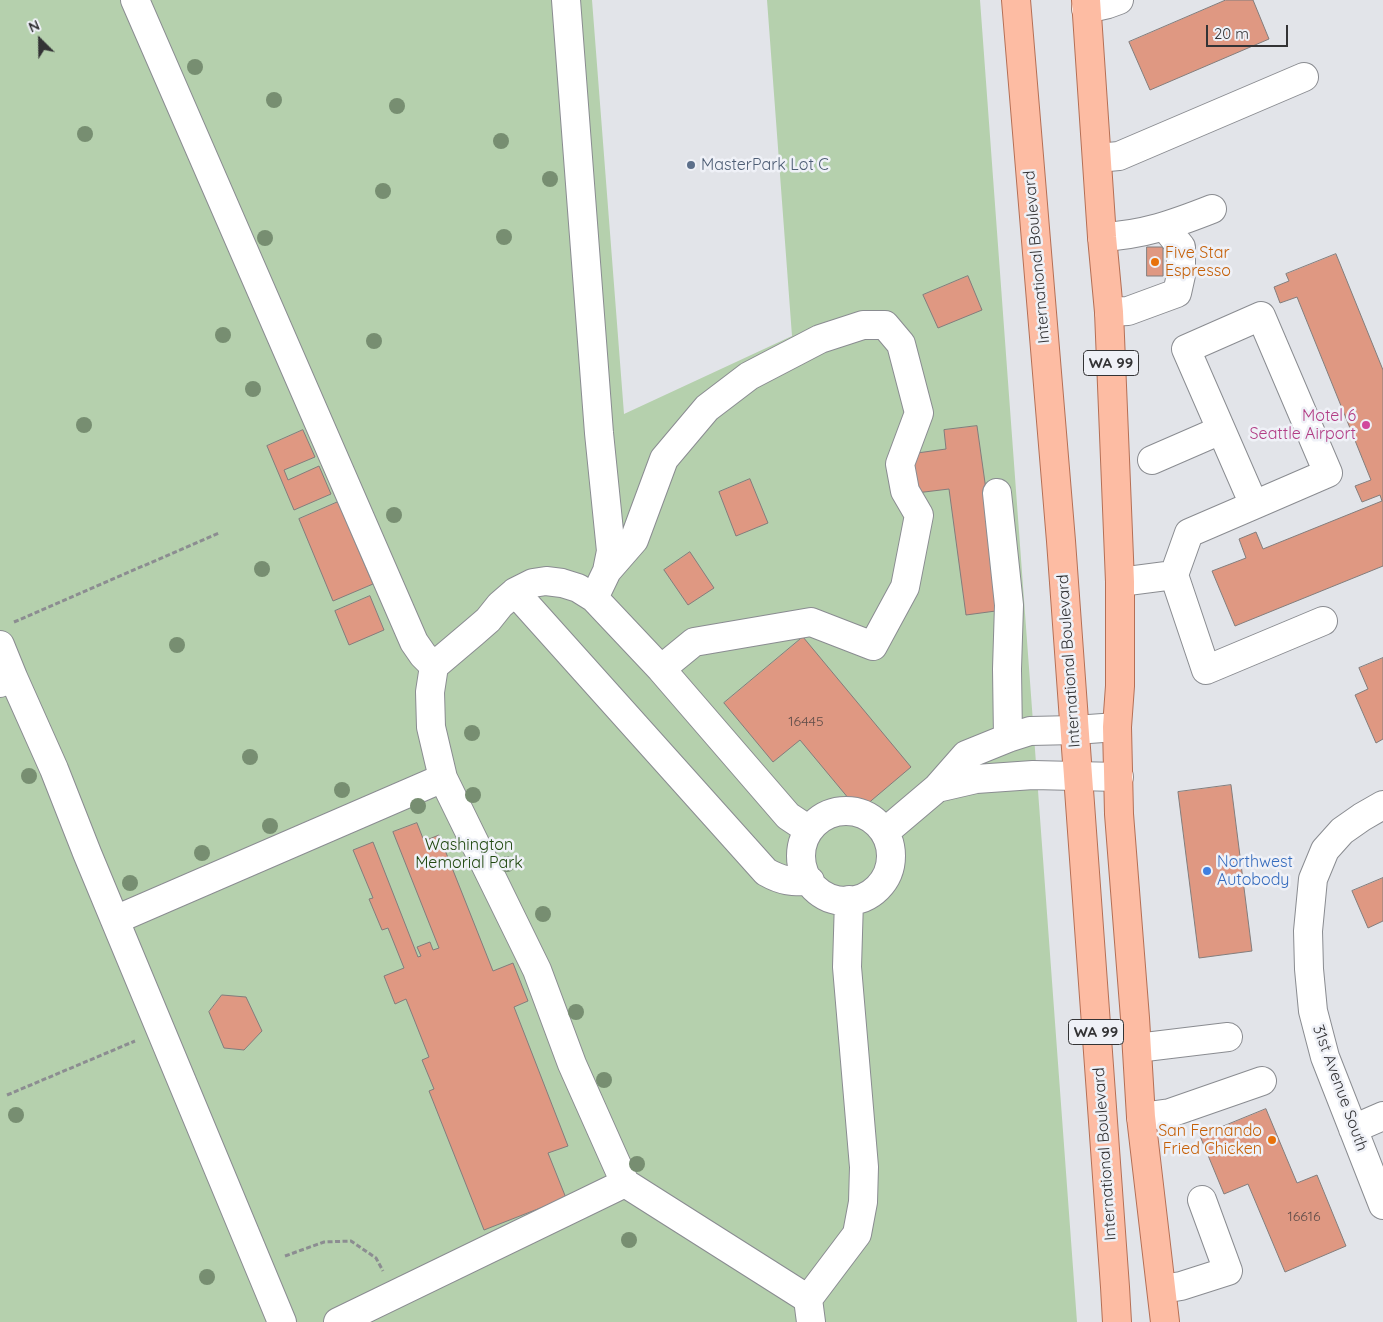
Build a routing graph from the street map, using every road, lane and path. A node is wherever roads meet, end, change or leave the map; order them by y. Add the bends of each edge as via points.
1 (135, 0) edge
2 (566, 0) edge
3 (1016, 0) edge
4 (1118, 0) edge
5 (1086, 4) edge
6 (1304, 77) dead end
7 (1096, 158) junction
8 (1212, 209) dead end
9 (1165, 227) junction
10 (1102, 237) junction
11 (1109, 312) junction
12 (1221, 430) junction
13 (1152, 460) dead end
14 (997, 493) dead end
15 (1254, 505) junction
16 (219, 533) dead end
17 (607, 571) junction
18 (1174, 575) junction
19 (1120, 582) junction
20 (515, 592) junction
21 (594, 598) junction
22 (1323, 620) dead end
23 (5, 635) edge
24 (434, 666) junction
25 (661, 669) junction
26 (7, 680) edge
27 (1117, 727) junction
28 (1075, 730) junction
29 (1008, 738) junction
30 (1077, 776) junction
31 (1119, 777) junction
32 (443, 778) junction
33 (937, 788) junction
34 (1383, 805) edge
35 (808, 830) junction
36 (886, 832) junction
37 (810, 881) junction
38 (849, 900) junction
39 (115, 920) junction
40 (161, 1030) junction
41 (1228, 1037) dead end
42 (1137, 1048) junction
43 (1262, 1081) dead end
44 (7, 1095) dead end
45 (1383, 1116) edge
46 (1141, 1117) junction
47 (1353, 1129) junction
48 (625, 1183) junction
49 (1202, 1200) dead end
50 (1383, 1205) edge
51 (258, 1265) junction
52 (1162, 1289) junction
53 (396, 1294) junction
54 (810, 1310) edge
55 (282, 1322) edge
56 (338, 1322) edge
57 (1117, 1322) edge
58 (1165, 1322) edge

1 - 24 street via 414,642
2 - 17 street via 611,551
3 - 28 main road, International Boulevard / WA 99
4 - 5 street via 1108,4
5 - 7 main road, WA 99
6 - 7 street via 1118,156
7 - 10 main road, WA 99
8 - 9 street
9 - 10 street
9 - 11 street via 1181,247 1177,293 1128,311
10 - 11 main road, WA 99
11 - 19 main road, WA 99
12 - 13 street
12 - 15 street
12 - 15 street via 1186,349 1261,316 1328,473
14 - 29 street via 1009,604
15 - 18 street via 1189,533
16 - 23 path
17 - 21 street
17 - 25 street via 634,540 664,459 707,408 749,376 820,339 863,325 885,324 901,344 918,413 900,464 906,491 919,515 905,586 873,646 810,622 694,642
18 - 19 street
18 - 22 street via 1206,670
19 - 27 main road, WA 99
20 - 21 street via 546,581 578,588
20 - 24 street
20 - 37 street via 766,872 792,882
21 - 25 street
23 - 26 street
24 - 32 street via 430,692 431,727
25 - 35 street via 788,816
26 - 39 street via 54,769
27 - 28 street
27 - 31 main road, WA 99
28 - 29 street via 1030,731
28 - 30 main road, International Boulevard / WA 99
29 - 33 street via 966,755
30 - 31 street
30 - 33 street via 976,779
30 - 57 main road, International Boulevard / WA 99
31 - 42 main road, WA 99
32 - 39 street
32 - 48 street via 537,970 572,1064
33 - 36 street
34 - 47 street, 31st Avenue South via 1342,831 1325,850 1313,879 1308,931 1313,1011 1325,1057
35 - 36 street via 819,819 849,810 876,821
35 - 37 street via 801,860
36 - 38 street via 891,845 888,873 869,895
37 - 38 street via 828,897
38 - 54 street via 847,968 864,1167 863,1202 857,1234
39 - 40 street
40 - 44 path
40 - 51 street
41 - 42 street
42 - 46 main road, WA 99
43 - 46 street via 1170,1113
45 - 47 street
46 - 52 main road, WA 99
47 - 50 street, 31st Avenue South
48 - 53 street
48 - 54 street
49 - 52 street via 1228,1271
51 - 53 path via 324,1242 351,1241 376,1258
51 - 55 street
52 - 58 main road, WA 99
53 - 56 street

